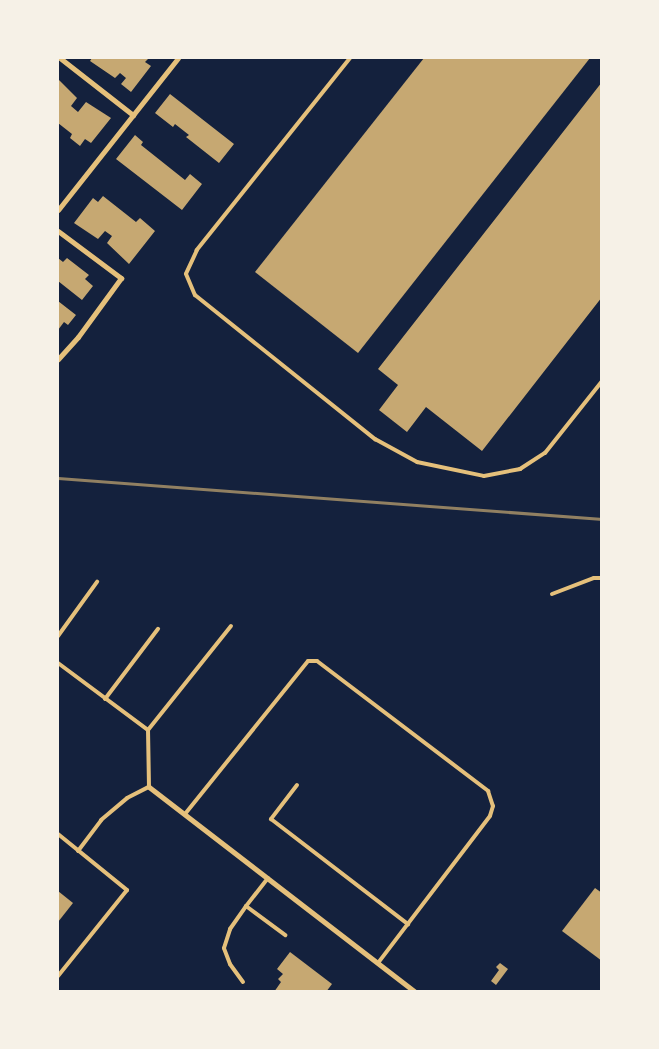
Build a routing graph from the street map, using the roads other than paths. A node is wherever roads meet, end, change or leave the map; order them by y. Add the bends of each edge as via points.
1 (60, 58) edge
2 (178, 58) edge
3 (350, 58) edge
4 (133, 115) junction
5 (58, 210) edge
6 (58, 231) edge
7 (58, 358) edge
8 (602, 381) edge
9 (602, 578) edge
10 (97, 582) dead end
11 (552, 594) dead end
12 (231, 626) dead end
13 (158, 629) dead end
14 (58, 636) edge
15 (58, 663) edge
16 (106, 699) junction
17 (148, 730) junction
18 (297, 785) dead end
19 (149, 787) junction
20 (185, 814) junction
21 (58, 834) edge
22 (78, 851) junction
23 (268, 878) junction
24 (246, 906) junction
25 (408, 924) junction
26 (285, 935) dead end
27 (378, 963) junction
28 (58, 976) edge
29 (243, 982) dead end
30 (415, 992) edge

1 - 4 street
2 - 4 street
3 - 8 lane via 197,250 186,274 195,295 375,439 417,462 484,476 520,469 545,453
4 - 5 street
6 - 7 street via 121,278
9 - 11 lane
10 - 14 lane
12 - 17 lane
13 - 16 lane
15 - 16 lane
16 - 17 lane
17 - 19 lane
18 - 25 lane via 271,819
19 - 20 street
19 - 22 lane via 127,798 101,820
20 - 23 street
20 - 25 lane via 299,670 308,661 317,660 488,791 493,806 490,816
21 - 22 lane
22 - 28 lane via 127,890
23 - 24 lane
23 - 27 street
24 - 26 lane
24 - 29 lane via 230,929 224,948 230,964
25 - 27 lane
27 - 30 street

